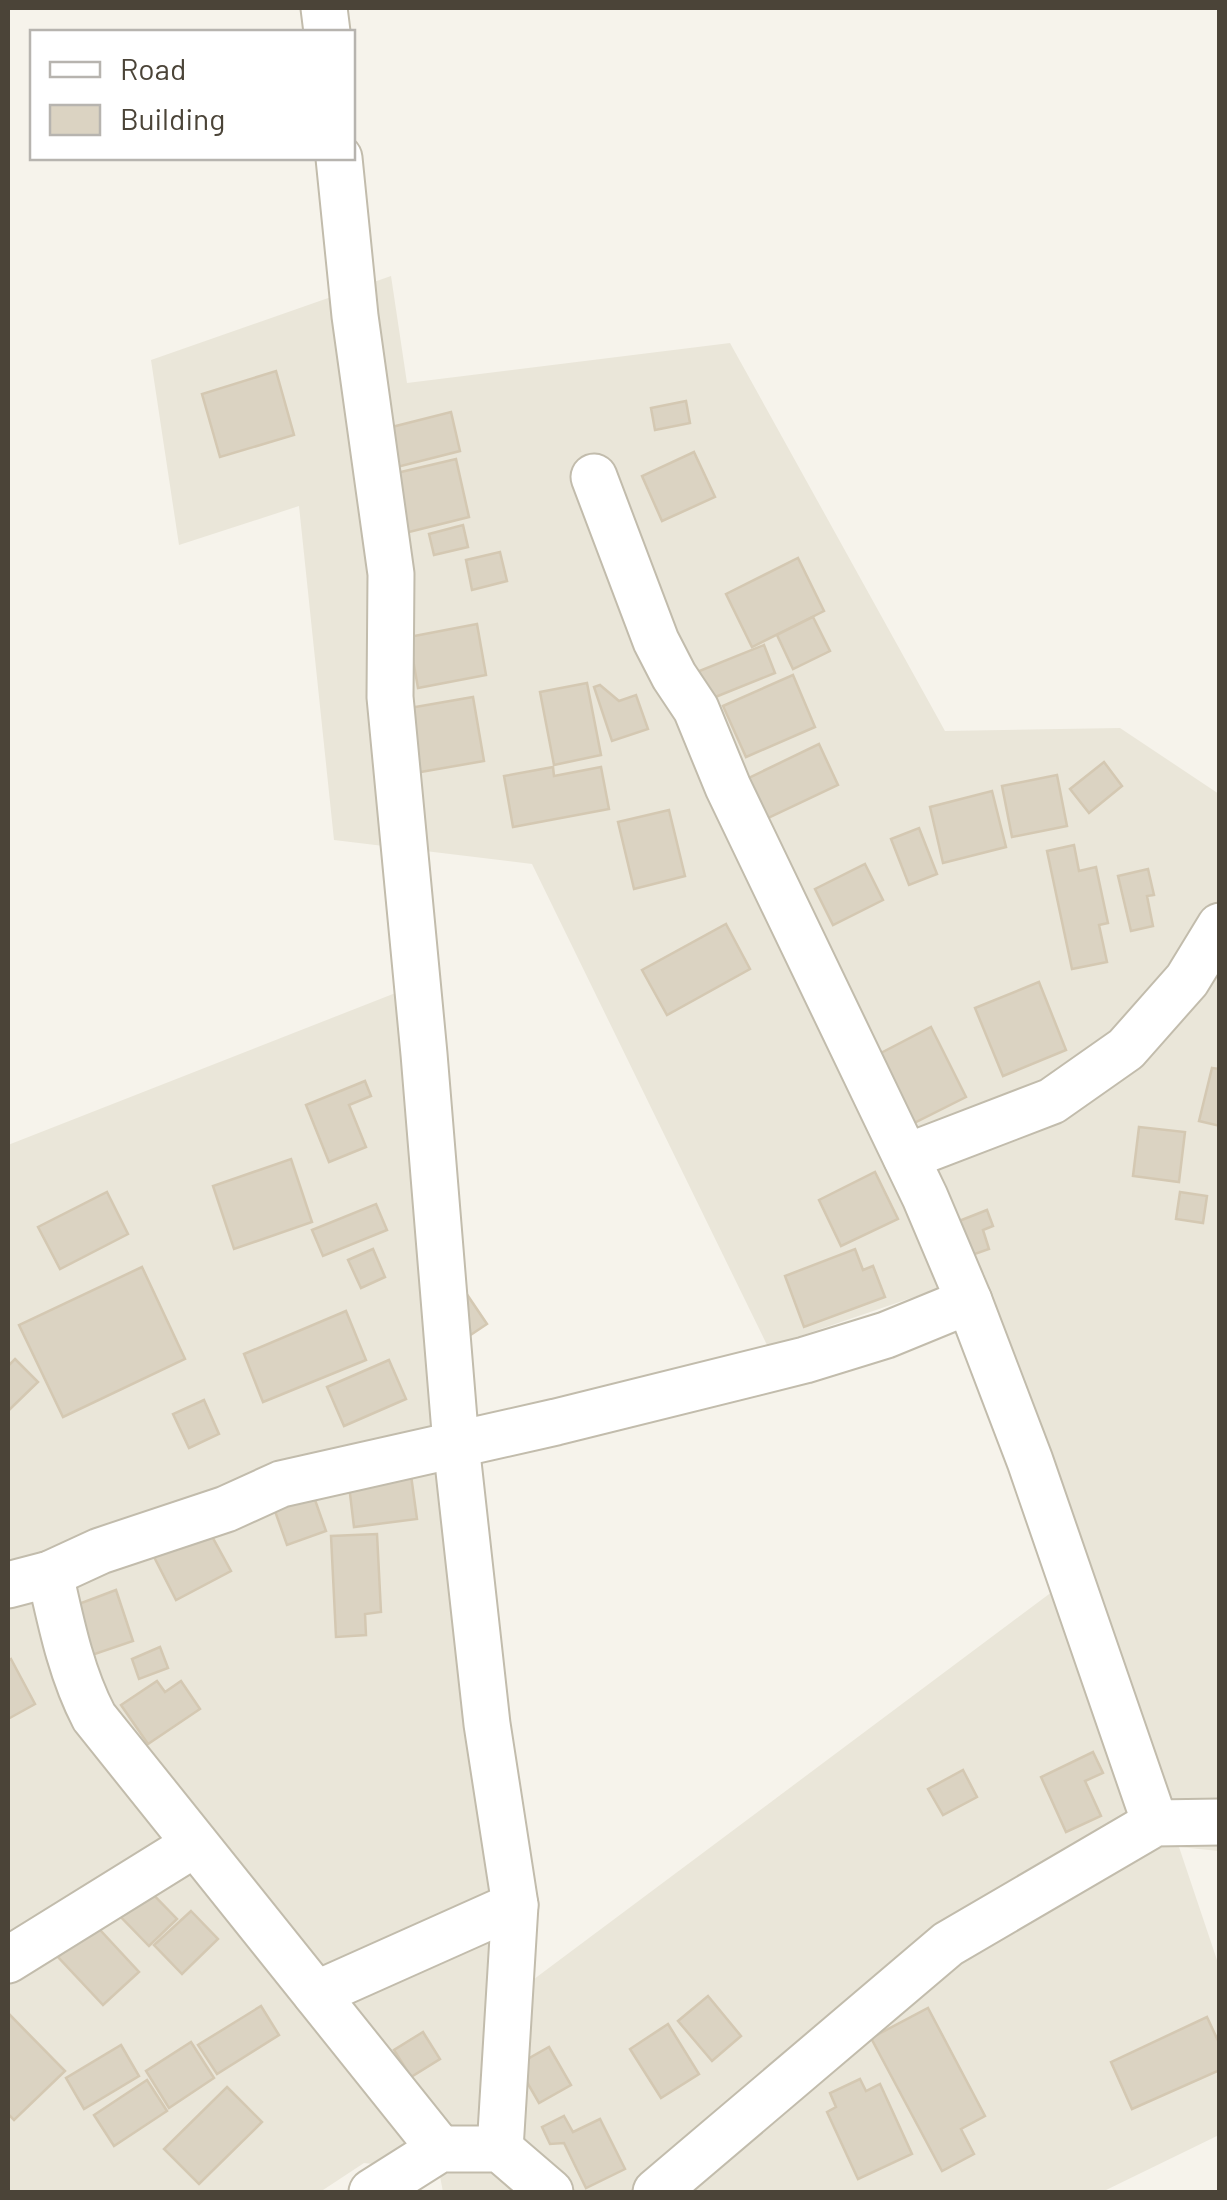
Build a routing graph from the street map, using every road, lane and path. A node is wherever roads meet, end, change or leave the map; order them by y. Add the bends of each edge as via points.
1 (339, 160) edge
2 (594, 477) dead end
3 (1220, 926) edge
4 (906, 1157) junction
5 (970, 1301) junction
6 (456, 1444) junction
7 (29, 1580) edge
8 (1220, 1822) edge
9 (1155, 1823) junction
10 (195, 1844) junction
11 (515, 1904) junction
12 (8, 1960) edge
13 (316, 1994) junction
14 (440, 2149) junction
15 (500, 2149) junction
16 (372, 2192) edge
17 (550, 2192) edge
18 (656, 2192) edge

1 - 6 street via 390,574 390,697
2 - 4 street via 656,641 696,708
3 - 4 street via 1187,980 1126,1050 1052,1102
4 - 5 street
5 - 6 street via 805,1360
5 - 9 street
6 - 7 street via 281,1484
6 - 11 street
7 - 10 street via 62,1630 94,1717
8 - 9 street
9 - 18 street via 948,1944
10 - 12 street
10 - 13 street
11 - 13 street
11 - 15 street
13 - 14 street
14 - 15 street
14 - 16 street
15 - 17 street

